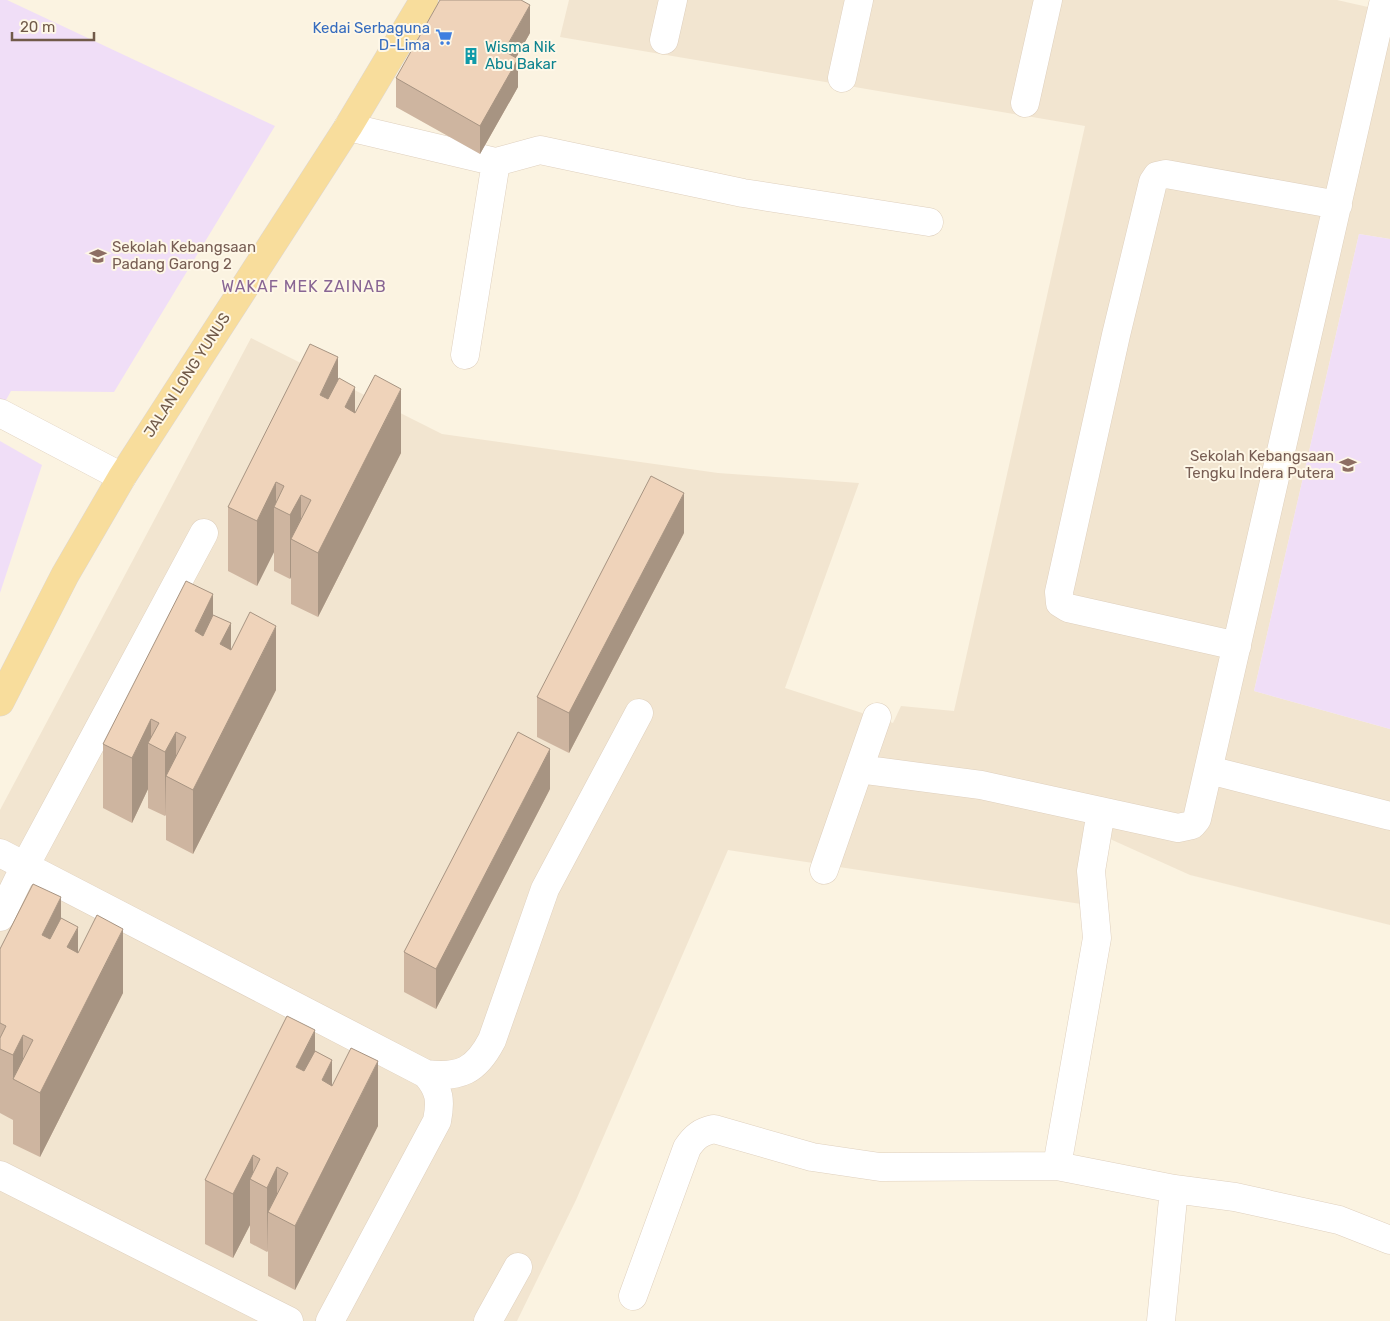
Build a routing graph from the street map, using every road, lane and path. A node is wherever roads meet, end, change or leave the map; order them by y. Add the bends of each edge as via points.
1 (673, 0) edge
2 (859, 0) edge
3 (1048, 0) edge
4 (1384, 0) edge
5 (424, 2) edge
6 (664, 40) dead end
7 (842, 78) dead end
8 (1025, 103) dead end
9 (348, 127) junction
10 (496, 162) junction
11 (1338, 205) junction
12 (929, 222) dead end
13 (464, 355) dead end
14 (0, 414) edge
15 (122, 477) junction
16 (204, 533) dead end
17 (1237, 646) junction
18 (0, 702) edge
19 (639, 713) dead end
20 (877, 717) dead end
21 (859, 769) junction
22 (1209, 770) junction
23 (1101, 811) junction
24 (1390, 816) edge
25 (0, 854) edge
26 (25, 866) junction
27 (824, 870) dead end
28 (0, 917) edge
29 (426, 1074) junction
30 (1057, 1166) junction
31 (0, 1175) edge
32 (1174, 1189) junction
33 (1390, 1240) edge
34 (518, 1267) dead end
35 (633, 1296) dead end
36 (289, 1321) edge
37 (330, 1321) edge
38 (488, 1321) edge
39 (1161, 1321) edge

1 - 6 street
2 - 7 street
3 - 8 street
4 - 11 street
5 - 9 main road, JALAN LONG YUNUS
9 - 10 street
9 - 15 main road, JALAN LONG YUNUS
10 - 12 street via 540,150 743,194
10 - 13 street
11 - 17 street
11 - 17 street via 1166,174 1157,176 1116,335 1059,592 1060,604
14 - 15 street
15 - 18 main road, JALAN LONG YUNUS via 65,575
16 - 26 street
17 - 22 street
19 - 29 street via 545,889 483,1058 466,1071 445,1076
20 - 21 street
21 - 23 street via 981,785
21 - 27 street
22 - 23 street via 1197,819 1185,828
22 - 24 street
23 - 30 street via 1091,871 1097,938
25 - 26 street
26 - 28 street
26 - 29 street
29 - 37 street via 436,1085 441,1101 438,1121
30 - 32 street
30 - 35 street via 880,1167 812,1157 722,1130 703,1131 687,1148
31 - 36 street
32 - 33 street via 1234,1197 1339,1220
32 - 39 street
34 - 38 street

